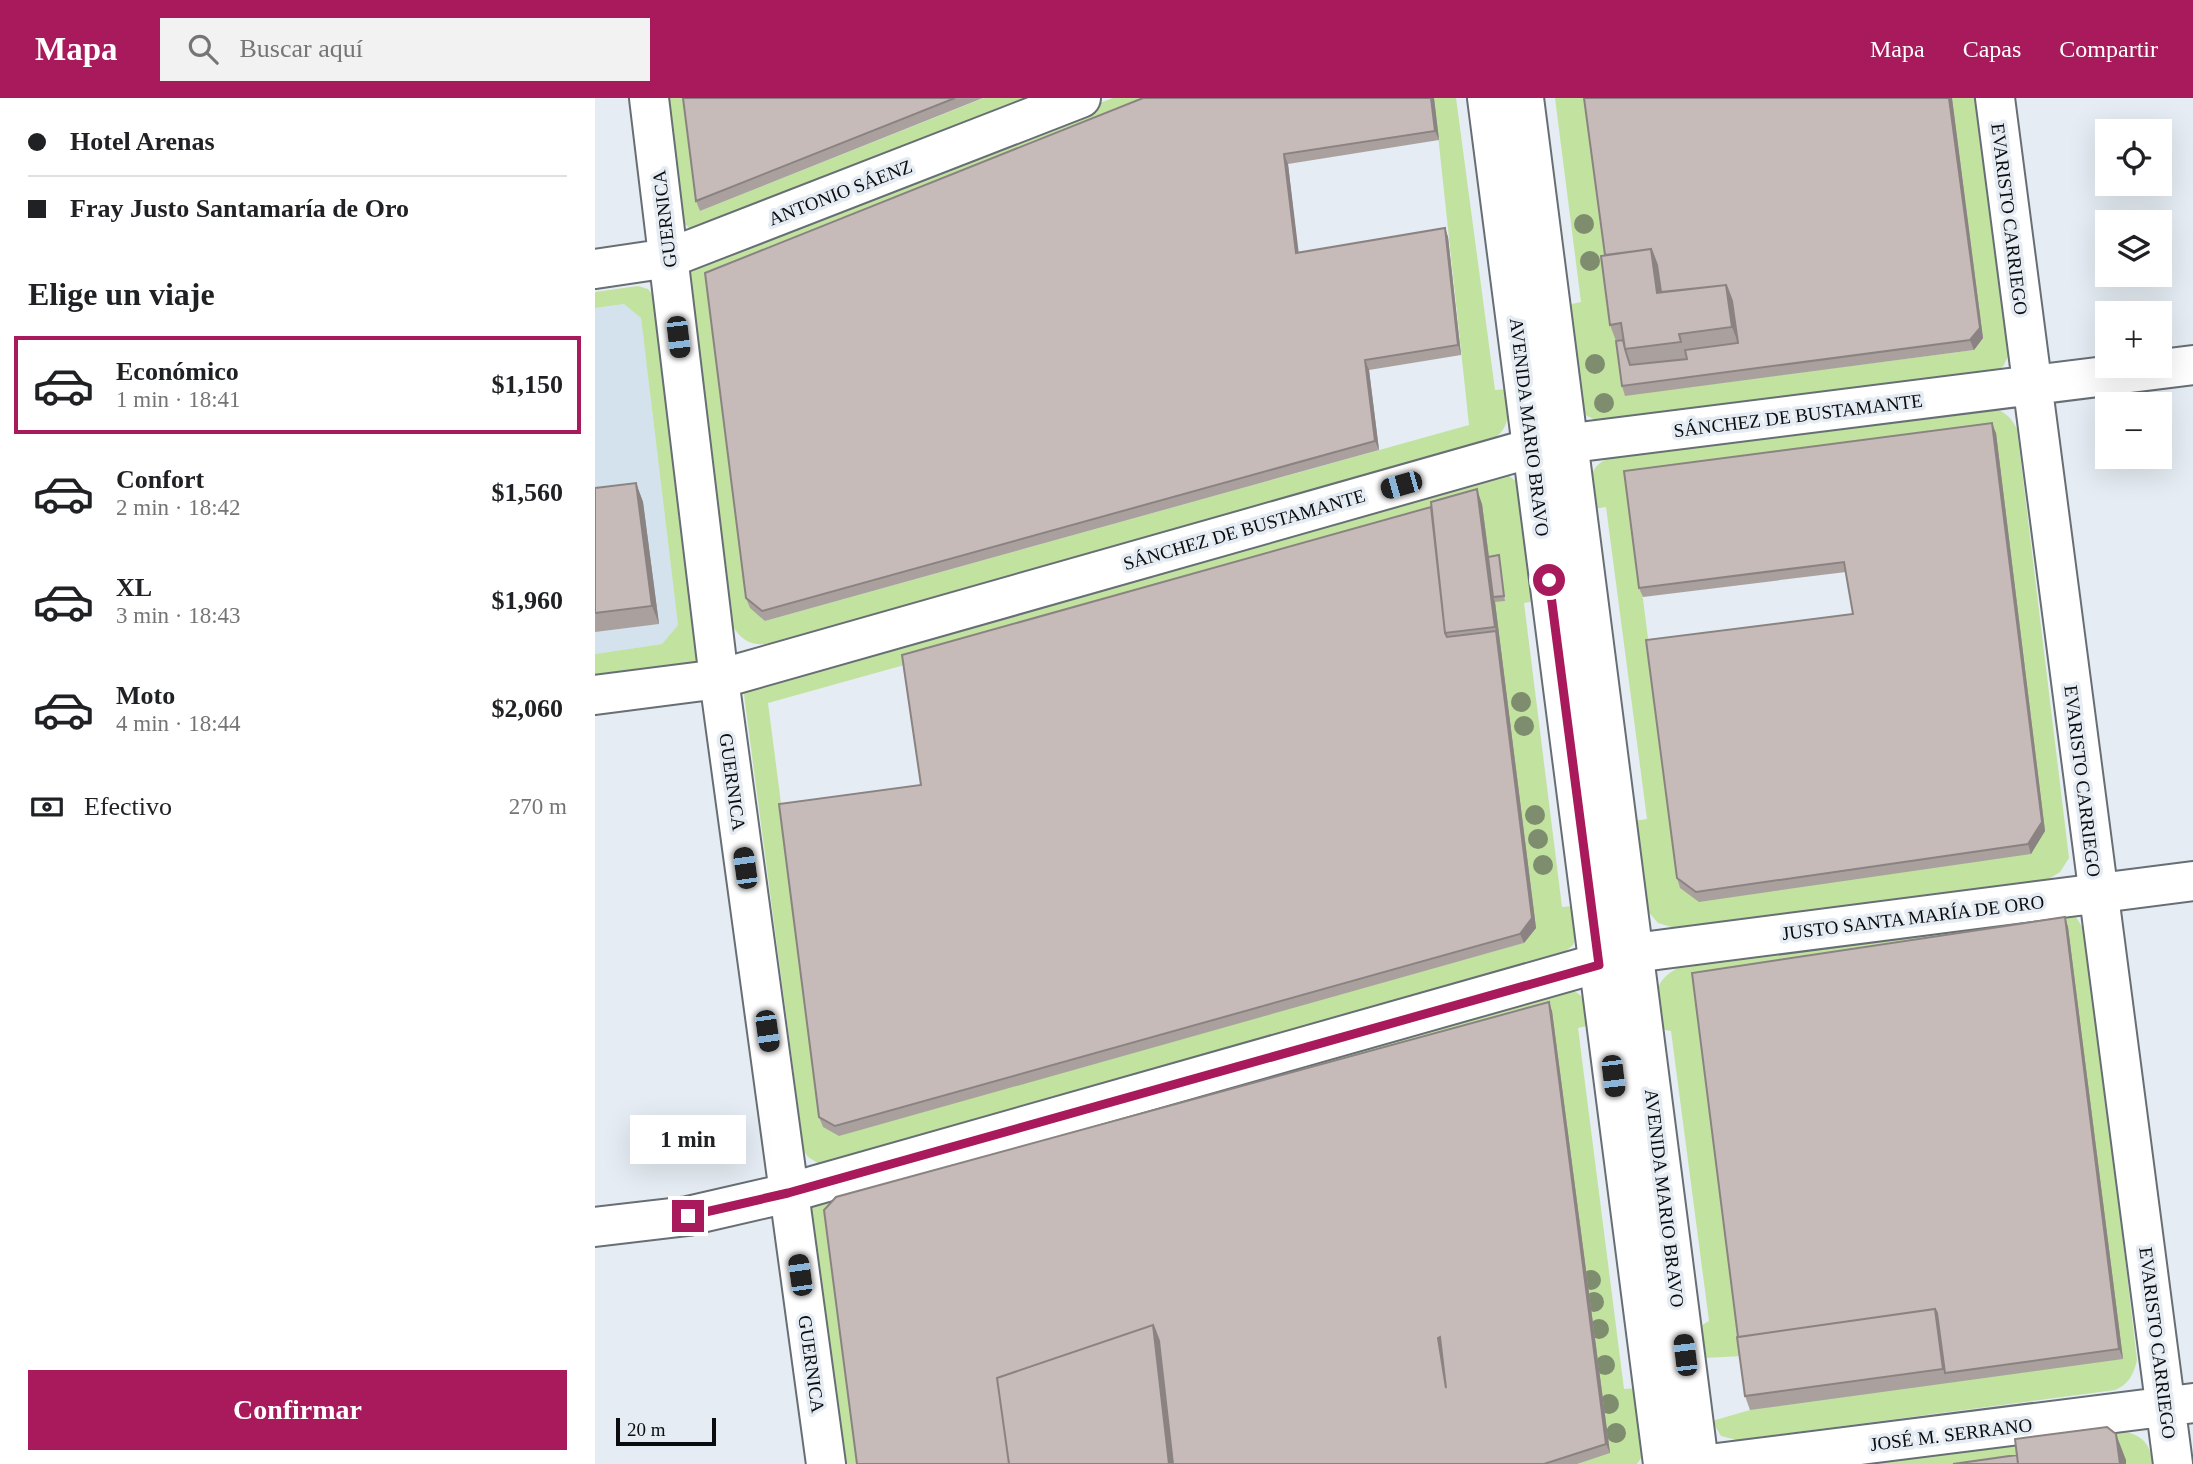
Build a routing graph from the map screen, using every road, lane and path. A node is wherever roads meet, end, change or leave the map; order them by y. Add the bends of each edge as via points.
1 (649, 98) edge
2 (1081, 98) edge
3 (1487, 98) edge
4 (1524, 98) edge
5 (1995, 98) edge
6 (669, 258) junction
7 (595, 269) edge
8 (2193, 365) edge
9 (2031, 387) junction
10 (1550, 445) junction
11 (719, 679) junction
12 (595, 695) edge
13 (2193, 881) edge
14 (2098, 894) junction
15 (1616, 959) junction
16 (788, 1193) junction
17 (595, 1227) edge
18 (2180, 1405) edge
19 (825, 1464) edge
20 (1663, 1464) edge
21 (1699, 1464) edge
22 (1709, 1464) edge
23 (2173, 1464) edge

1 - 6 street, GUERNICA
2 - 6 street, ANTONIO SÁENZ
3 - 10 street, AVENIDA MARIO BRAVO
4 - 10 street, AVENIDA MARIO BRAVO
5 - 9 street, EVARISTO CARRIEGO
6 - 7 street, ANTONIO SÁENZ
6 - 11 street, GUERNICA
8 - 9 street, SÁNCHEZ DE BUSTAMANTE
9 - 10 street, SÁNCHEZ DE BUSTAMANTE
9 - 14 street, EVARISTO CARRIEGO
10 - 11 street, SÁNCHEZ DE BUSTAMANTE
10 - 15 street, AVENIDA MARIO BRAVO
11 - 12 street, SÁNCHEZ DE BUSTAMANTE
11 - 16 street, GUERNICA
13 - 14 street, JUSTO SANTA MARÍA DE ORO
14 - 15 street, JUSTO SANTA MARÍA DE ORO
14 - 18 street, EVARISTO CARRIEGO
15 - 16 street, JUSTO SANTA MARÍA DE ORO
15 - 20 street, AVENIDA MARIO BRAVO
15 - 21 street, AVENIDA MARIO BRAVO
16 - 17 street, JUSTO SANTA MARÍA DE ORO via 688,1216
16 - 19 street, GUERNICA
18 - 22 street, JOSÉ M. SERRANO
18 - 23 street, EVARISTO CARRIEGO

